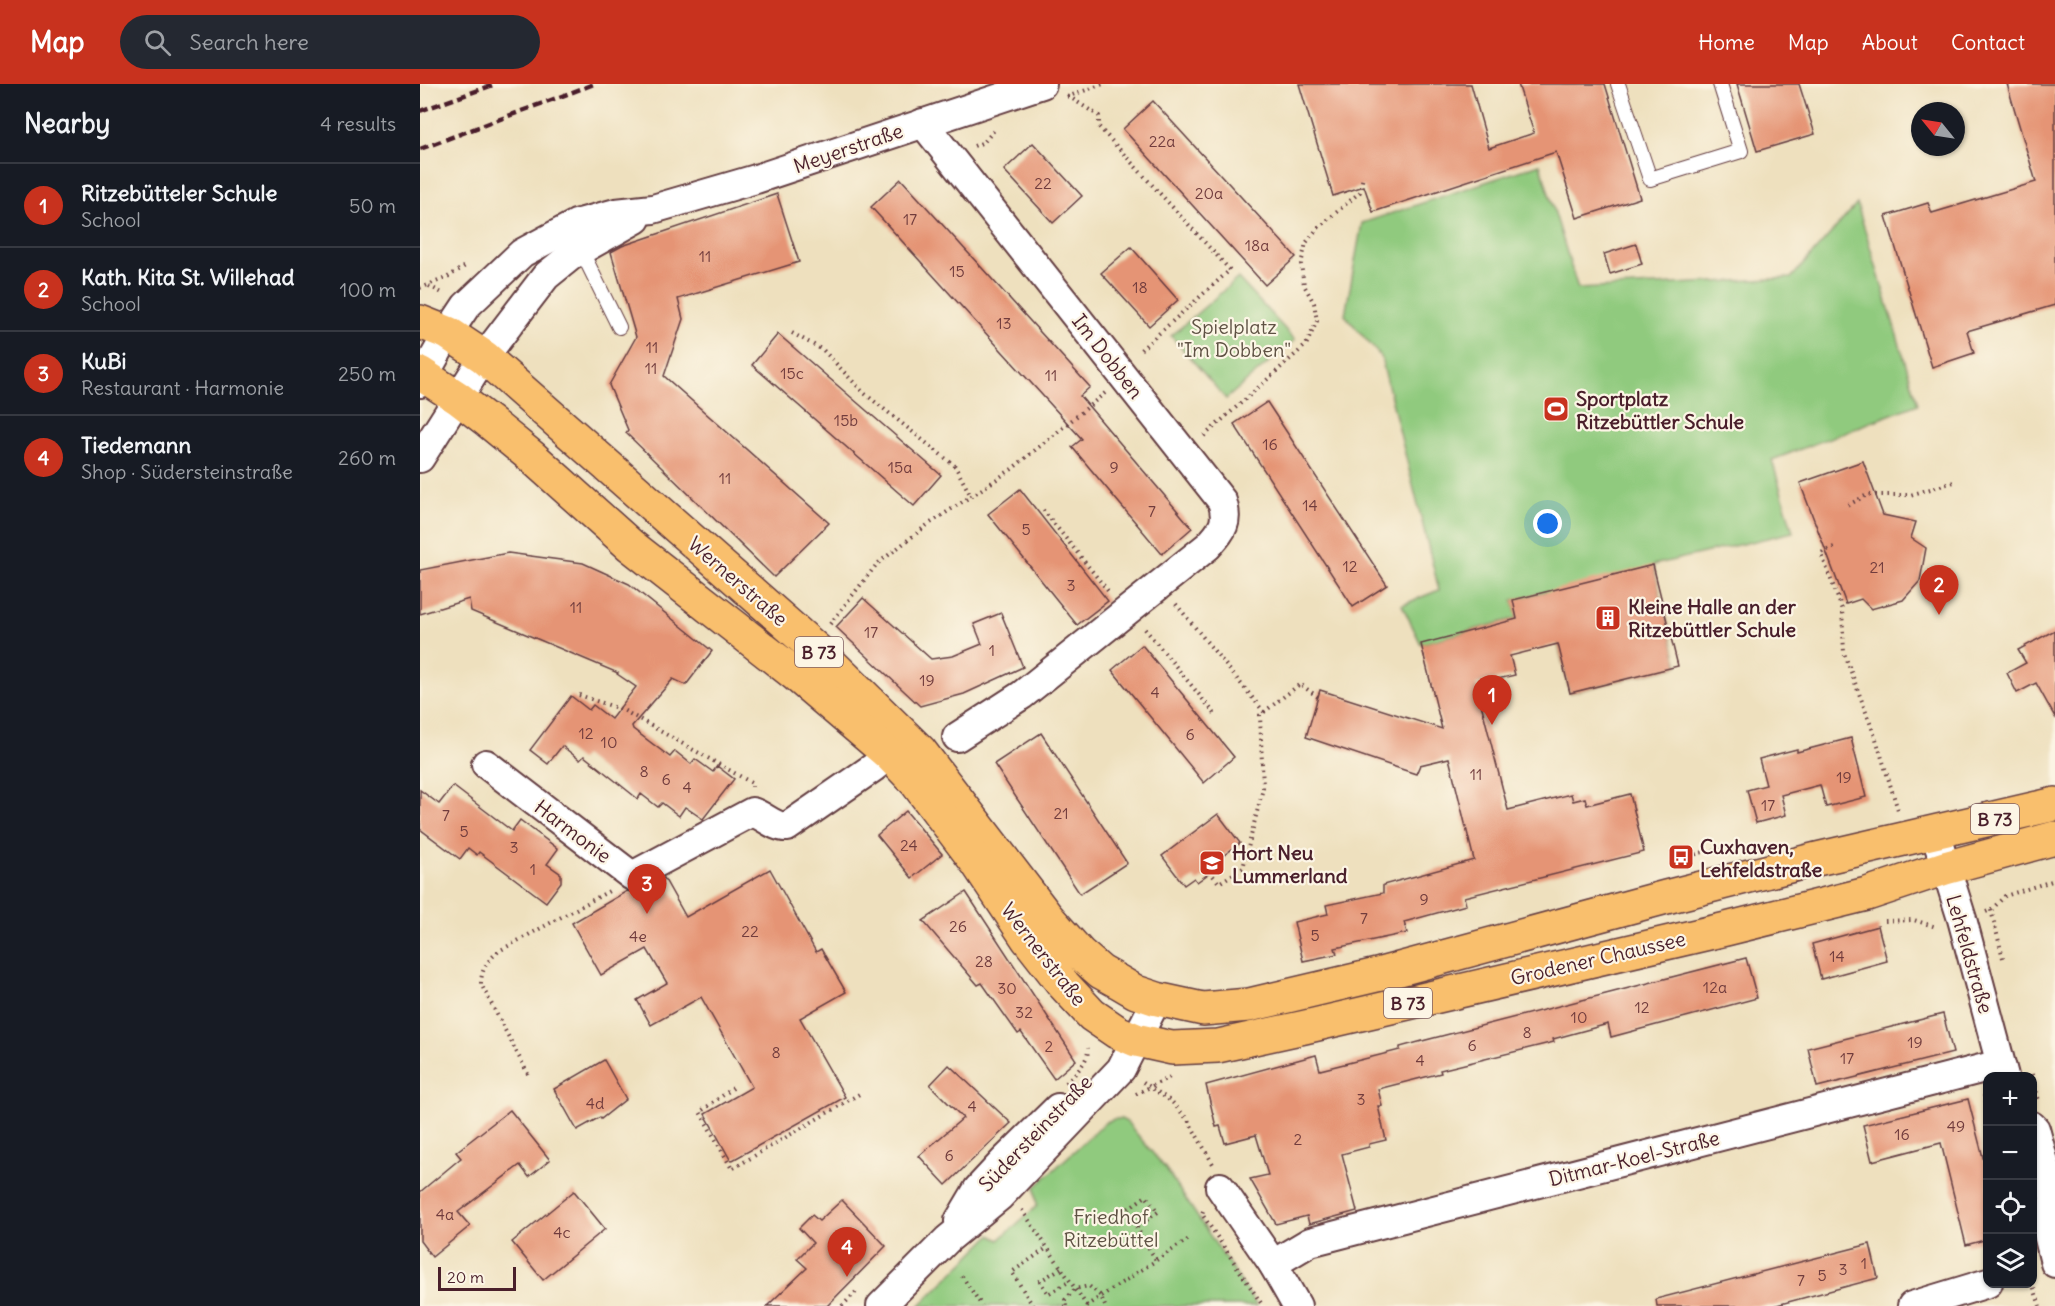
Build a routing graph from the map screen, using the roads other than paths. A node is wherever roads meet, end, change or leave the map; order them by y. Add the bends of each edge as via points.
1 (1042, 84) edge
2 (1618, 84) edge
3 (1720, 84) edge
4 (923, 123) junction
5 (653, 209) junction
6 (581, 250) junction
7 (619, 327) dead end
8 (434, 328) edge
9 (484, 357) junction
10 (421, 377) edge
11 (458, 398) junction
12 (420, 458) edge
13 (957, 737) dead end
14 (899, 747) junction
15 (486, 764) dead end
16 (2055, 804) edge
17 (1935, 832) junction
18 (2055, 838) edge
19 (1945, 868) junction
20 (1157, 999) junction
21 (1136, 1040) junction
22 (2002, 1070) edge
23 (2037, 1135) edge
24 (1221, 1187) road end
25 (2040, 1221) edge
26 (1273, 1264) junction
27 (2055, 1264) edge
28 (2037, 1269) edge
29 (1983, 1285) edge
30 (881, 1306) edge
31 (1297, 1306) edge
32 (1912, 1306) edge

1 - 4 street, Meyerstraße
2 - 3 lane via 1650,179 1741,151
4 - 5 street, Meyerstraße
4 - 13 street, Im Dobben via 1222,501 1226,514 1223,527 1208,546 1022,695
5 - 6 street, Meyerstraße
5 - 8 street, Meyerstraße via 616,213 576,224 522,253 466,306
6 - 7 lane
6 - 9 street, Meyerstraße via 546,276
8 - 9 main road, Wernerstraße / B 73
8 - 10 street, Meyerstraße
9 - 11 street, Meyerstraße
9 - 14 main road, Wernerstraße / B 73 via 820,653
10 - 11 main road, B 73
11 - 12 street, Meyerstraße
11 - 14 main road, Wernerstraße / B 73 via 532,457 630,545 795,674
14 - 15 street, Harmonie via 787,827 752,812 632,876
14 - 20 main road, Wernerstraße / B 73 via 921,751 1047,917 1079,953 1101,972
14 - 21 main road, Wernerstraße / B 73 via 916,782 1028,939 1092,1015
16 - 17 main road, Grodener Chaussee / B 73
17 - 19 street, Lehfeldstraße
17 - 20 main road, Grodener Chaussee / B 73 via 1249,1005 1203,1010
18 - 19 main road, Grodener Chaussee / B 73
19 - 21 main road, Grodener Chaussee / B 73 via 1867,894 1726,929 1218,1046 1172,1048
19 - 22 street, Lehfeldstraße
20 - 21 street, Südersteinstraße
21 - 30 street, Südersteinstraße via 1121,1069 999,1197 948,1239
22 - 26 street, Ditmar-Koel-Straße via 1310,1242
23 - 25 street via 2054,1199
24 - 26 street
25 - 27 street
26 - 31 street
27 - 28 street
29 - 32 street

